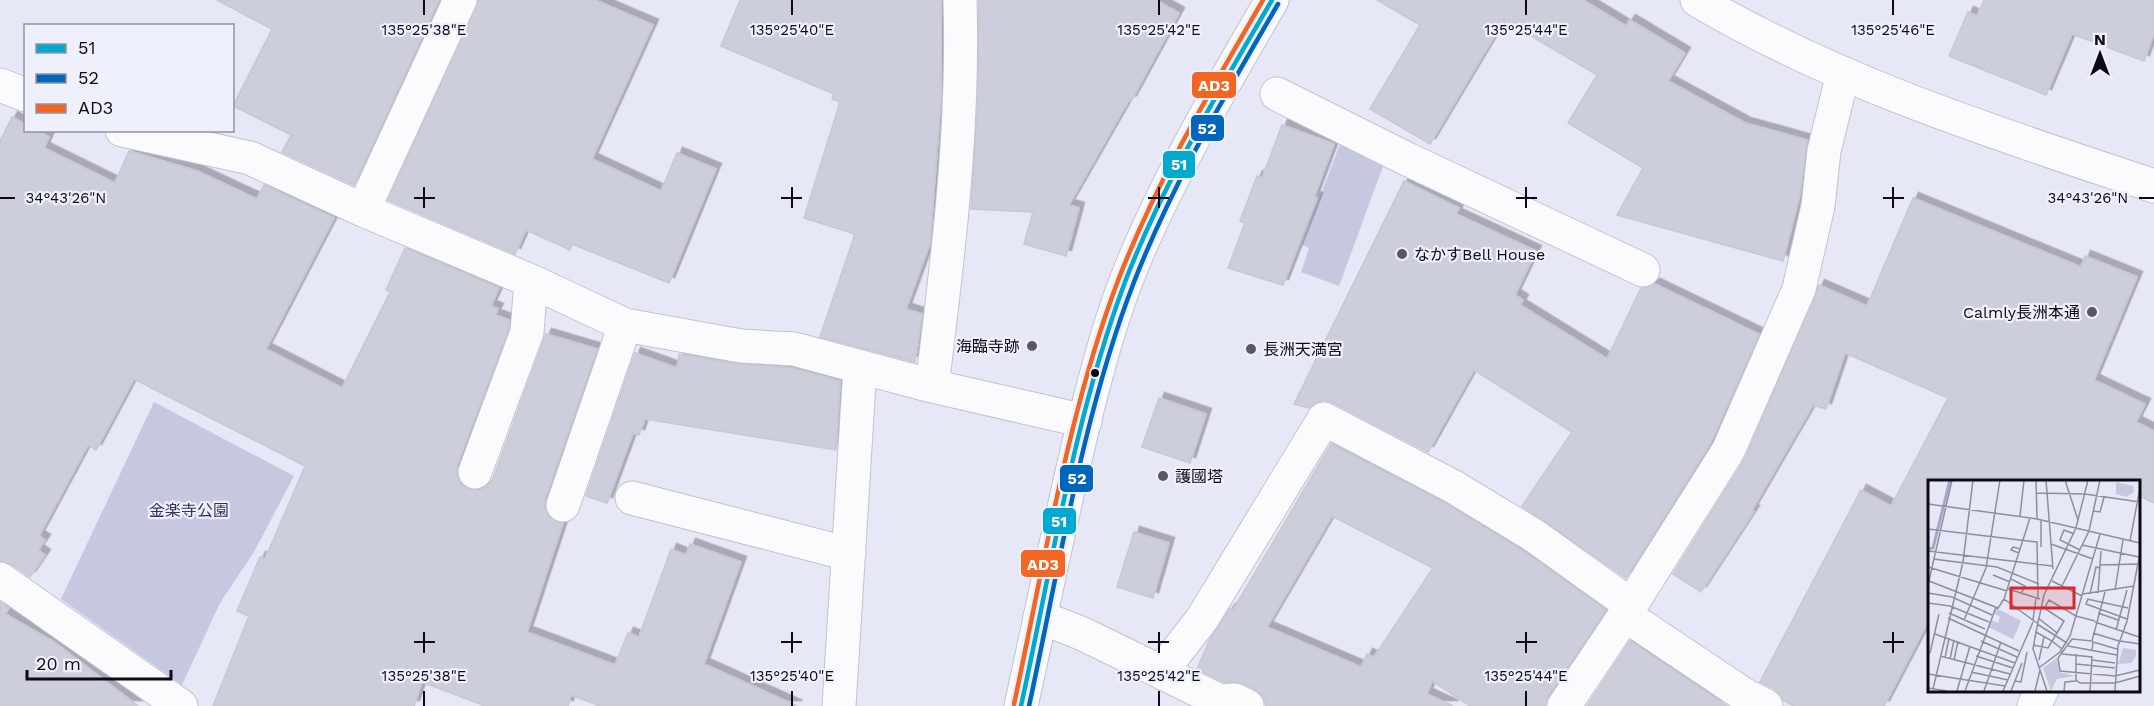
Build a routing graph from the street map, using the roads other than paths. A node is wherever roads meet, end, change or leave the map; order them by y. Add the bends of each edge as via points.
1 (460, 0) edge
2 (960, 0) edge
3 (1272, 0) edge
4 (1697, 0) edge
5 (1735, 10) edge
6 (1843, 74) junction
7 (0, 85) edge
8 (24, 93) edge
9 (1277, 94) dead end
10 (131, 132) edge
11 (2154, 186) edge
12 (363, 210) junction
13 (1643, 270) dead end
14 (531, 281) junction
15 (625, 325) junction
16 (860, 367) junction
17 (933, 386) junction
18 (1084, 421) junction
19 (475, 472) dead end
20 (632, 498) dead end
21 (563, 505) dead end
22 (849, 554) junction
23 (0, 579) edge
24 (1628, 610) junction
25 (1040, 617) junction
26 (1161, 672) junction
27 (2042, 691) edge
28 (1228, 704) edge
29 (181, 706) edge
30 (839, 706) edge
31 (1021, 706) edge
32 (1564, 706) edge
33 (1766, 706) edge
34 (2034, 706) edge

1 - 12 street
2 - 17 street via 962,57 953,198
3 - 18 street via 1170,184 1133,262 1095,373
4 - 5 street
5 - 6 street
6 - 11 street via 2007,137
6 - 24 street via 1798,289 1728,451
7 - 8 street
9 - 13 street
10 - 12 street via 250,158
12 - 14 street
14 - 15 street
14 - 19 street via 527,332
15 - 16 street via 741,346 794,349
15 - 21 street
16 - 17 street
16 - 22 street
17 - 18 street
18 - 25 street
20 - 22 street
22 - 30 street
23 - 29 street
24 - 26 street via 1533,535 1454,487 1324,419 1202,620
24 - 32 street
24 - 33 street
25 - 26 street
25 - 31 street
26 - 28 street
27 - 34 street

